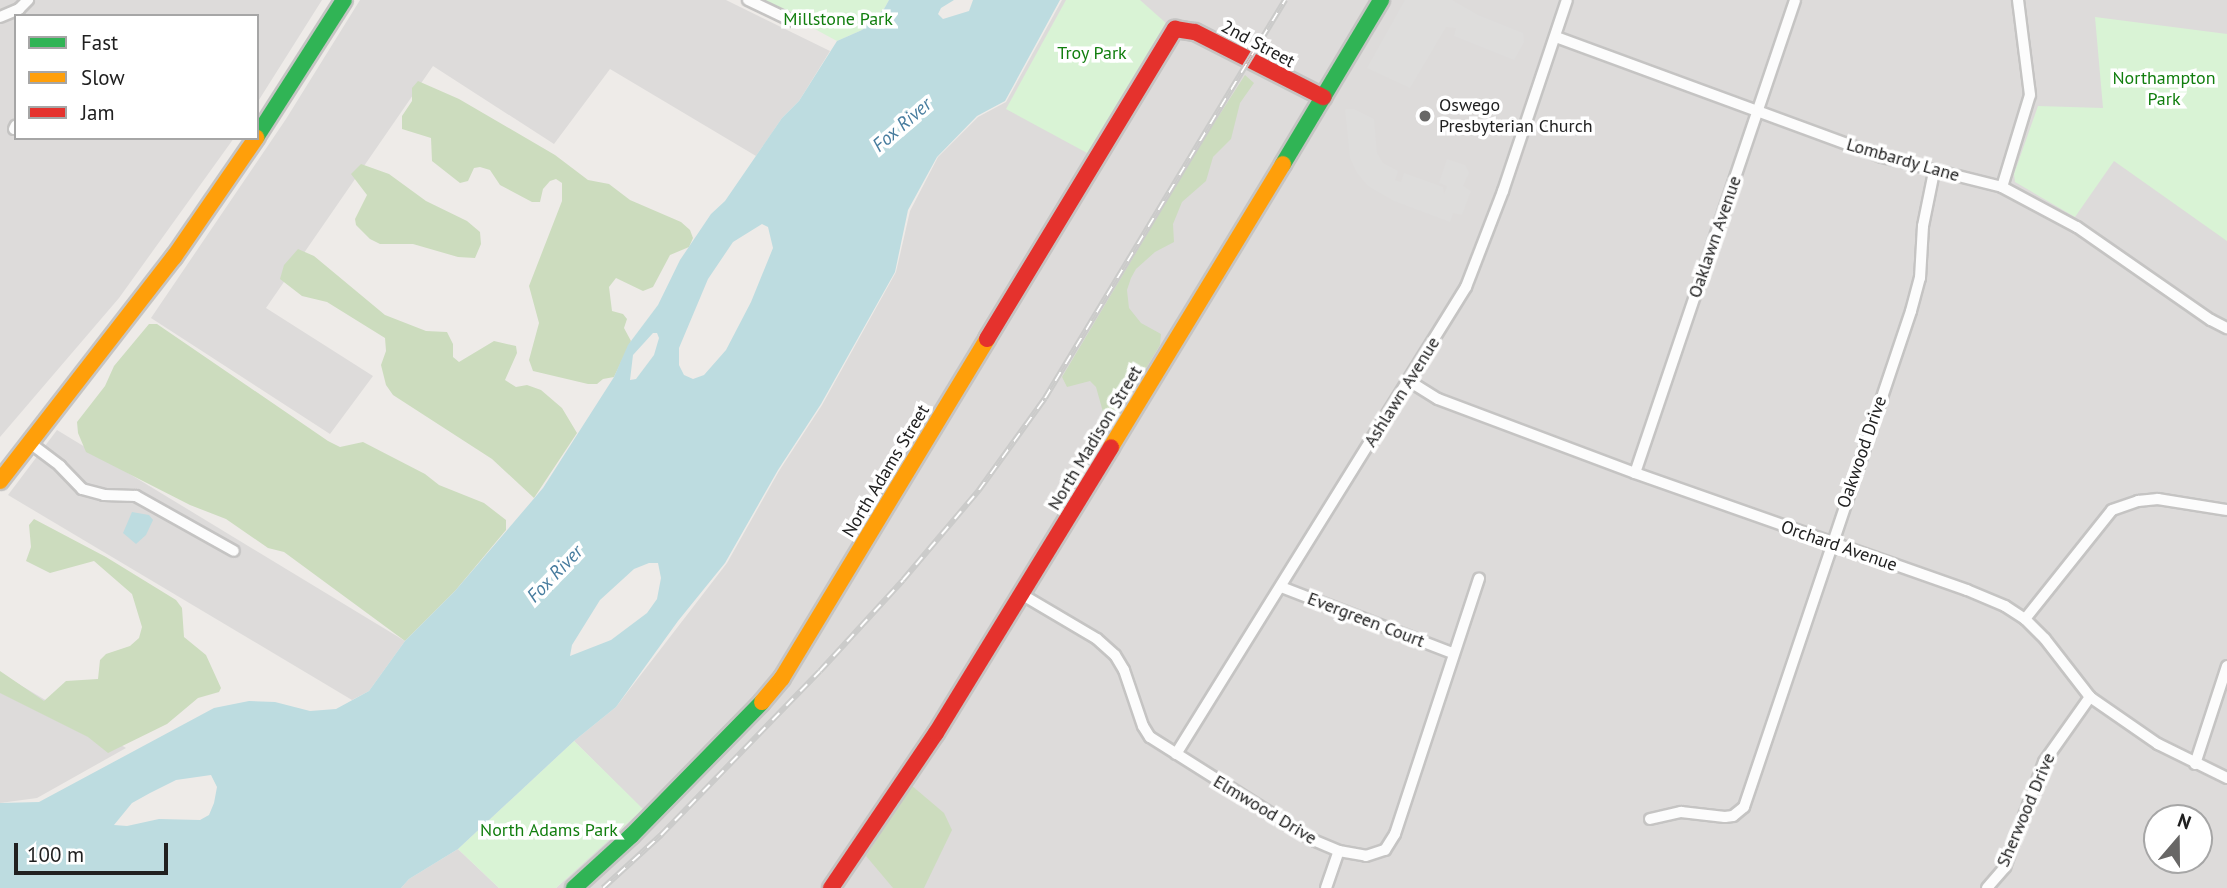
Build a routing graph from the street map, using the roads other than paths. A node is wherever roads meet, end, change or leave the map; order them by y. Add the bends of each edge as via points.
1 (28, 0) edge
2 (344, 0) edge
3 (748, 0) edge
4 (1381, 0) edge
5 (1567, 0) edge
6 (1795, 0) edge
7 (2018, 0) edge
8 (21, 12) edge
9 (0, 17) edge
10 (792, 21) dead end
11 (1175, 29) joint
12 (1556, 37) junction
13 (1322, 96) junction
14 (1757, 111) junction
15 (259, 134) edge
16 (255, 140) edge
17 (1934, 172) junction
18 (2002, 187) junction
19 (2227, 328) edge
20 (1409, 381) junction
21 (30, 443) junction
22 (1635, 473) junction
23 (0, 481) edge
24 (2227, 510) edge
25 (1830, 543) junction
26 (234, 551) dead end
27 (1479, 578) dead end
28 (1281, 587) junction
29 (1021, 594) junction
30 (2025, 619) junction
31 (1452, 653) junction
32 (2227, 666) edge
33 (2090, 697) junction
34 (1176, 754) junction
35 (2195, 764) junction
36 (2227, 778) edge
37 (1650, 819) dead end
38 (1339, 851) junction
39 (574, 888) edge
40 (831, 888) edge
41 (1326, 888) edge
42 (1987, 888) edge

1 - 8 street
2 - 15 street
3 - 10 street
4 - 13 street, North Madison Street
5 - 12 street, Ashlawn Avenue
6 - 14 street, Oaklawn Avenue
7 - 18 street via 2029,95
8 - 9 street
11 - 13 street, 2nd Street via 1195,32
11 - 39 street, North Adams Street via 782,678 631,836
12 - 14 street, Lombardy Lane
12 - 20 street, Ashlawn Avenue via 1472,275
13 - 29 street, North Madison Street
14 - 17 street, Lombardy Lane
14 - 22 street, Oaklawn Avenue
16 - 21 street via 174,257
17 - 18 street, Lombardy Lane
17 - 25 street, Oakwood Drive via 1923,226 1920,278
18 - 19 street, Lombardy Lane via 2077,227
20 - 22 street, Orchard Avenue via 1438,399
20 - 28 street, Ashlawn Avenue
21 - 23 street
21 - 26 street via 82,489 136,496
22 - 25 street, Orchard Avenue
24 - 30 street via 2158,499 2112,510
25 - 30 street, Orchard Avenue via 1967,590
25 - 37 street, Oakwood Drive via 1744,807 1733,816 1681,812
27 - 31 street, Elmwood Drive
28 - 31 street, Evergreen Court
28 - 34 street, Ashlawn Avenue
29 - 34 street, Elmwood Drive via 1097,639 1115,655 1143,726 1150,737
29 - 40 street, North Madison Street via 909,775
30 - 33 street, Orchard Avenue
31 - 38 street, Elmwood Drive via 1391,843 1377,855
32 - 35 street
33 - 35 street, Orchard Avenue
33 - 42 street, Sherwood Drive via 2044,762 2005,867
34 - 38 street, Elmwood Drive via 1313,840
35 - 36 street, Orchard Avenue
38 - 41 street

